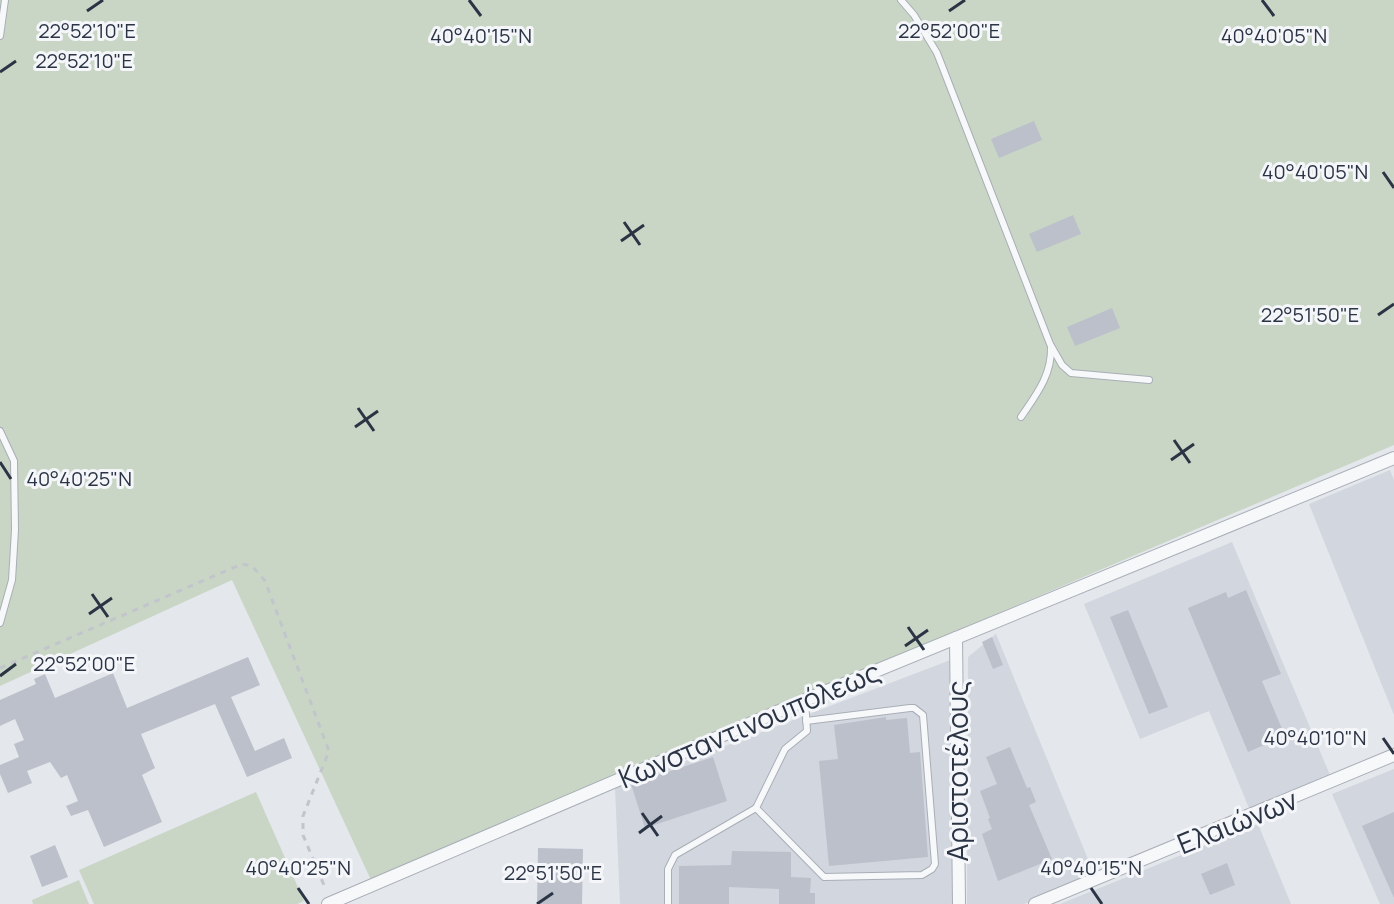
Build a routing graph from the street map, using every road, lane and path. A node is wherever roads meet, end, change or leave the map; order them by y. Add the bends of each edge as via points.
1 (5, 0) edge
2 (901, 0) edge
3 (0, 36) edge
4 (1050, 344) junction
5 (1149, 380) dead end
6 (1021, 417) dead end
7 (0, 431) edge
8 (1394, 458) edge
9 (0, 623) edge
10 (956, 638) junction
11 (0, 668) edge
12 (805, 700) junction
13 (806, 721) junction
14 (1394, 755) edge
15 (756, 808) junction
16 (330, 903) edge
17 (668, 904) edge
18 (959, 904) edge
19 (1035, 904) edge

1 - 3 lane
2 - 4 lane via 937,53
4 - 5 lane via 1071,373
4 - 6 lane via 1047,374
7 - 9 lane via 14,461 15,530 12,580
8 - 10 street, Κωνσταντινουπόλεως
10 - 12 street, Κωνσταντινουπόλεως
10 - 18 street, Αριστοτέλους
11 - 16 path via 242,564 252,566 265,581 329,751 303,816 303,835
12 - 13 lane
12 - 16 street, Κωνσταντινουπόλεως
13 - 15 lane via 807,731 785,749
13 - 15 lane via 919,710 932,869 922,875 824,877
14 - 19 street, Ελαιώνων
15 - 17 lane via 675,855 668,869

